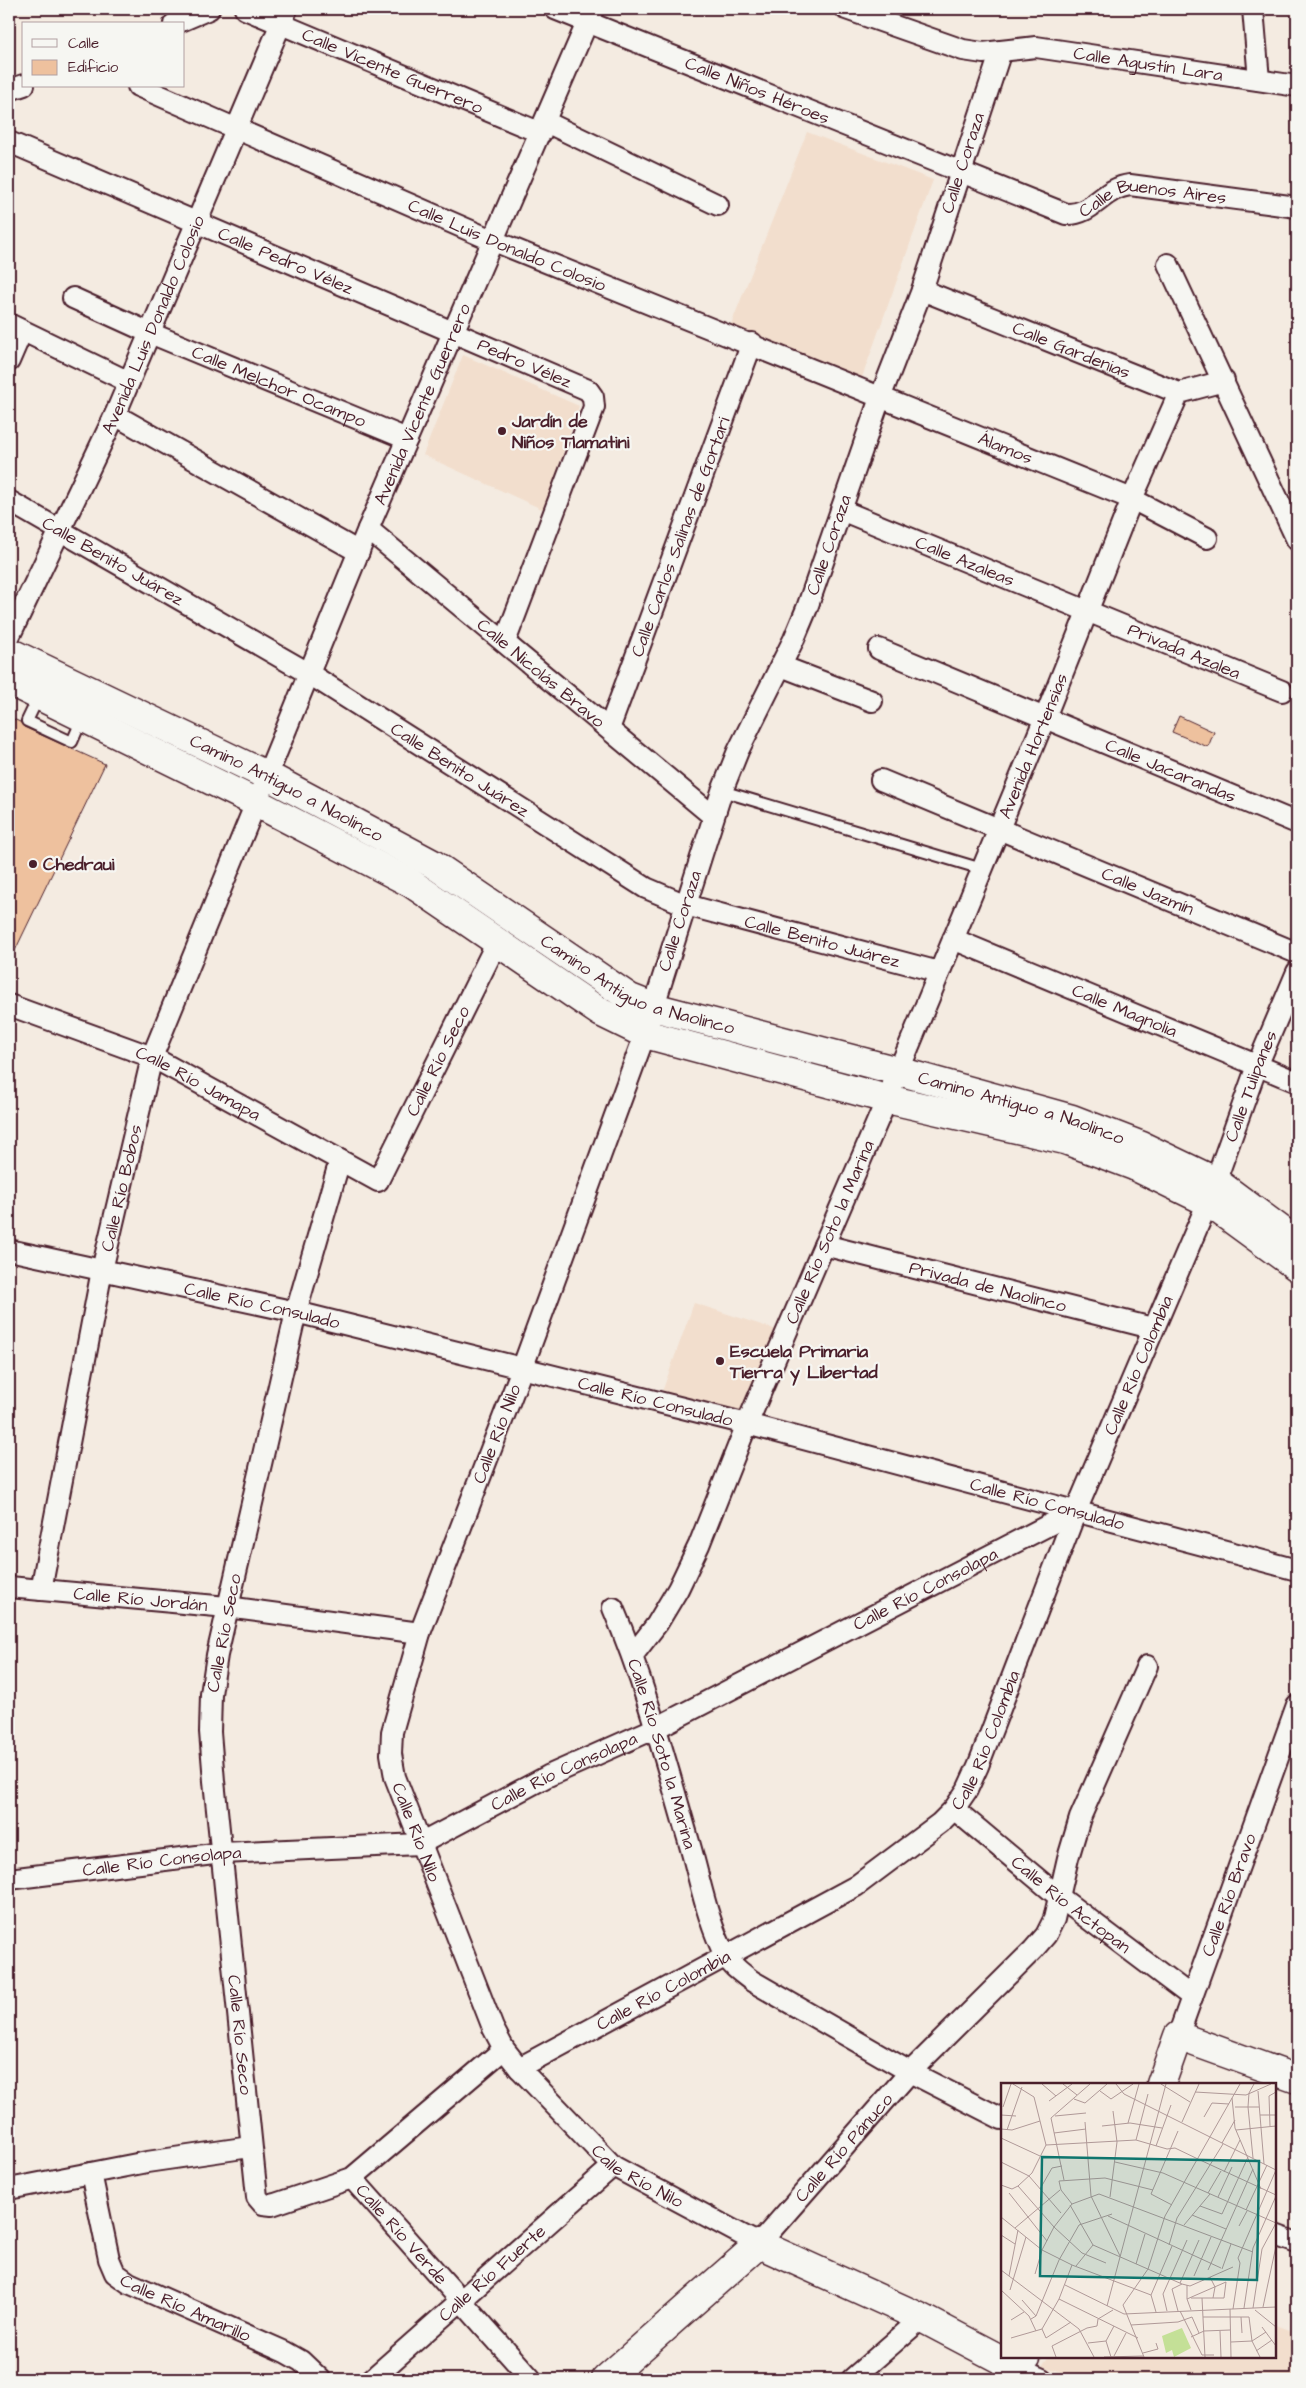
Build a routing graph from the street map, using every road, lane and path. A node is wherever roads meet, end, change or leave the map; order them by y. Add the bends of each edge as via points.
1 (208, 9) edge
2 (245, 9) edge
3 (555, 9) edge
4 (1253, 9) edge
5 (854, 10) edge
6 (590, 16) edge
7 (283, 17) edge
8 (179, 22) edge
9 (1001, 51) junction
10 (1259, 80) junction
11 (22, 86) edge
12 (1297, 86) edge
13 (142, 88) edge
14 (9, 90) edge
15 (543, 127) junction
16 (236, 130) junction
17 (9, 142) edge
18 (960, 173) junction
19 (718, 204) dead end
20 (1297, 207) edge
21 (196, 223) junction
22 (494, 241) junction
23 (1168, 264) dead end
24 (922, 290) junction
25 (73, 298) dead end
26 (15, 328) edge
27 (150, 333) junction
28 (454, 333) junction
29 (752, 344) junction
30 (9, 361) edge
31 (1224, 381) junction
32 (129, 382) junction
33 (1179, 393) junction
34 (880, 398) junction
35 (115, 415) junction
36 (407, 439) junction
37 (1132, 499) junction
38 (9, 500) edge
39 (841, 510) junction
40 (1291, 511) edge
41 (368, 528) junction
42 (59, 530) junction
43 (1207, 538) dead end
44 (1297, 540) edge
45 (359, 552) junction
46 (1087, 611) junction
47 (9, 637) edge
48 (505, 642) junction
49 (879, 649) dead end
50 (9, 652) edge
51 (781, 666) junction
52 (308, 673) junction
53 (9, 681) edge
54 (45, 684) junction
55 (1282, 691) dead end
56 (872, 701) dead end
57 (89, 706) junction
58 (1044, 720) junction
59 (609, 729) junction
60 (266, 776) junction
61 (881, 780) dead end
62 (722, 791) junction
63 (255, 802) junction
64 (714, 816) junction
65 (1297, 823) edge
66 (999, 828) junction
67 (982, 870) junction
68 (686, 905) junction
69 (953, 939) junction
70 (497, 942) junction
71 (1297, 953) edge
72 (939, 972) junction
73 (1297, 972) edge
74 (9, 1005) edge
75 (653, 1006) junction
76 (645, 1034) junction
77 (152, 1057) junction
78 (1258, 1066) junction
79 (898, 1071) junction
80 (1297, 1082) edge
81 (887, 1099) junction
82 (340, 1160) junction
83 (378, 1181) joint
84 (1211, 1192) junction
85 (1297, 1242) edge
86 (824, 1245) junction
87 (9, 1250) edge
88 (1297, 1267) edge
89 (102, 1270) junction
90 (296, 1312) junction
91 (1152, 1328) junction
92 (522, 1369) junction
93 (747, 1424) junction
94 (1076, 1511) junction
95 (1297, 1570) edge
96 (9, 1587) edge
97 (41, 1590) junction
98 (227, 1607) junction
99 (612, 1608) dead end
100 (420, 1633) junction
101 (633, 1654) junction
102 (1146, 1666) dead end
103 (1297, 1705) edge
104 (656, 1728) junction
105 (954, 1808) junction
106 (420, 1844) junction
107 (222, 1853) junction
108 (9, 1879) edge
109 (1058, 1896) junction
110 (726, 1957) junction
111 (1192, 1997) junction
112 (1178, 2036) junction
113 (504, 2049) junction
114 (519, 2068) junction
115 (910, 2072) junction
116 (1297, 2079) edge
117 (1161, 2083) edge
118 (1001, 2119) edge
119 (250, 2147) junction
120 (613, 2166) junction
121 (91, 2173) junction
122 (352, 2178) junction
123 (9, 2189) edge
124 (1276, 2235) edge
125 (1297, 2243) edge
126 (760, 2244) junction
127 (461, 2301) junction
128 (922, 2318) junction
129 (1017, 2368) edge
130 (320, 2379) edge
131 (372, 2379) edge
132 (531, 2379) edge
133 (606, 2379) edge
134 (852, 2379) edge
135 (1042, 2379) edge

1 - 8 street
2 - 7 street, Calle Vicente Guerrero
3 - 6 street, Calle Niños Héroes
4 - 10 street
5 - 9 street, Calle Agustín Lara via 963,50
6 - 15 street, Avenida Vicente Guerrero
6 - 18 street, Calle Niños Héroes
7 - 15 street, Calle Vicente Guerrero
7 - 16 street, Avenida Luis Donaldo Colosio
9 - 10 street, Calle Agustín Lara via 1036,47
9 - 18 street, Calle Coraza
10 - 12 street, Calle Agustín Lara
11 - 14 street
13 - 16 street, Calle Luis Donaldo Colosio
15 - 19 street, Calle Vicente Guerrero
15 - 22 street, Avenida Vicente Guerrero
16 - 21 street, Avenida Luis Donaldo Colosio
16 - 22 street, Calle Luis Donaldo Colosio
17 - 21 street, Calle Pedro Vélez
18 - 20 street, Calle Buenos Aires via 1066,214 1076,215 1118,186 1130,185
18 - 24 street, Calle Coraza
21 - 27 street, Avenida Luis Donaldo Colosio
21 - 28 street, Calle Pedro Vélez
22 - 28 street, Avenida Vicente Guerrero
22 - 29 street, Calle Luis Donaldo Colosio
23 - 31 street
24 - 33 street, Calle Gardenias
24 - 34 street, Calle Coraza
25 - 27 street, Calle Melchor Ocampo
26 - 30 street
26 - 32 street
27 - 32 street, Avenida Luis Donaldo Colosio
27 - 36 street, Calle Melchor Ocampo
28 - 36 street, Avenida Vicente Guerrero
28 - 48 street, Pedro Vélez via 588,390 593,398 594,407
29 - 34 street, Calle Luis Donaldo Colosio
29 - 59 street, Calle Carlos Salinas de Gortari
31 - 33 street
31 - 40 street
32 - 35 street, Avenida Luis Donaldo Colosio
33 - 37 street, Avenida Hortensias
34 - 37 street, Álamos
34 - 39 street, Calle Coraza
35 - 42 street, Avenida Luis Donaldo Colosio
35 - 45 street
36 - 41 street, Avenida Vicente Guerrero
37 - 43 street, Álamos
37 - 46 street, Avenida Hortensias
38 - 42 street, Calle Benito Juárez
39 - 46 street, Calle Azaleas
39 - 51 street, Calle Coraza via 807,608
40 - 44 street
41 - 45 street, Avenida Vicente Guerrero
41 - 48 street, Calle Nicolás Bravo
42 - 47 street, Avenida Luis Donaldo Colosio
42 - 52 street, Calle Benito Juárez
45 - 52 street, Avenida Vicente Guerrero
46 - 55 street, Privada Azalea
46 - 58 street, Avenida Hortensias
48 - 59 street, Calle Nicolás Bravo
49 - 58 street, Calle Jacarandas
50 - 54 main road, Camino Antiguo a Naolinco
51 - 56 street
51 - 62 street, Calle Coraza via 738,751
52 - 60 street, Avenida Vicente Guerrero
52 - 68 street, Calle Benito Juárez via 646,888
53 - 54 main road, Camino Antiguo a Naolinco
54 - 57 main road, Camino Antiguo a Naolinco
57 - 60 main road, Camino Antiguo a Naolinco
57 - 63 main road, Camino Antiguo a Naolinco
58 - 65 street, Calle Jacarandas
58 - 66 street, Avenida Hortensias
59 - 64 street, Calle Nicolás Bravo
60 - 63 street, Avenida Vicente Guerrero
60 - 75 main road, Camino Antiguo a Naolinco via 432,864 610,986
61 - 66 street, Calle Jazmín
62 - 64 street, Calle Coraza
62 - 67 lane
63 - 70 main road, Camino Antiguo a Naolinco via 411,883
63 - 77 street, Calle Río Bobos
64 - 68 street, Calle Coraza
66 - 67 street, Avenida Hortensias
66 - 71 street, Calle Jazmín
67 - 69 street, Avenida Hortensias
68 - 72 street, Calle Benito Juárez
68 - 75 street, Calle Coraza
69 - 72 street, Avenida Hortensias
69 - 78 street, Calle Magnolia
70 - 76 main road, Camino Antiguo a Naolinco via 600,1012
70 - 83 street, Calle Río Seco
72 - 79 street, Avenida Hortensias
73 - 78 street, Calle Tulipanes
74 - 77 street, Calle Río Jamapa
75 - 76 street, Calle Coraza
75 - 79 main road, Camino Antiguo a Naolinco
76 - 81 main road, Camino Antiguo a Naolinco
76 - 92 street, Calle Río Nilo
77 - 82 street, Calle Río Jamapa
77 - 89 street, Calle Río Bobos
78 - 80 street, Calle Magnolia
78 - 84 street, Calle Tulipanes
79 - 81 street, Avenida Hortensias
79 - 84 main road, Camino Antiguo a Naolinco via 1072,1119 1142,1146
81 - 84 main road, Camino Antiguo a Naolinco via 1065,1140
81 - 86 street, Calle Río Soto la Marina
82 - 83 street, Calle Río Jamapa
82 - 90 street, Calle Río Seco
84 - 85 main road, Camino Antiguo a Naolinco
84 - 88 main road, Camino Antiguo a Naolinco
84 - 91 street, Calle Río Colombia
86 - 91 street, Privada de Naolinco
86 - 93 street, Calle Río Soto la Marina
87 - 89 street, Calle Río Consulado
89 - 90 street, Calle Río Consulado
89 - 97 street, Calle Río Bobos
90 - 92 street, Calle Río Consulado
90 - 98 street, Calle Río Seco
91 - 94 street, Calle Río Colombia
92 - 93 street, Calle Río Consulado
92 - 100 street, Calle Río Nilo
93 - 94 street, Calle Río Consulado
93 - 101 street, Calle Río Soto la Marina via 678,1589 658,1624
94 - 95 street, Calle Río Consulado
94 - 104 street, Calle Río Consolapa
94 - 105 street, Calle Río Colombia via 978,1766
96 - 97 street, Calle Río Jordán
97 - 98 street, Calle Río Jordán
98 - 100 street, Calle Río Jordán
98 - 107 street, Calle Río Seco via 211,1694 210,1732
99 - 101 street
100 - 106 street, Calle Río Nilo via 397,1711 391,1754 395,1777
101 - 104 street, Calle Río Soto la Marina
102 - 109 street, Calle Río Pánuco via 1080,1818
103 - 111 street, Calle Río Bravo
104 - 106 street, Calle Río Consolapa via 548,1776
104 - 110 street, Calle Río Soto la Marina via 712,1923
105 - 109 street, Calle Río Actopan
105 - 110 street, Calle Río Colombia via 922,1838 856,1886
106 - 107 street, Calle Río Consolapa
106 - 113 street, Calle Río Nilo
107 - 108 street, Calle Río Consolapa
107 - 119 street, Calle Río Seco
109 - 111 street, Calle Río Actopan
109 - 115 street, Calle Río Pánuco via 1054,1919 1046,1935
110 - 114 street, Calle Río Colombia
110 - 115 street, Calle Río Soto la Marina via 752,1981
111 - 112 street, Calle Río Bravo
112 - 116 main road
112 - 117 main road, Calle Río Bravo
113 - 114 street, Calle Río Nilo
113 - 122 street
114 - 120 street, Calle Río Nilo
115 - 118 street, Calle Río Soto la Marina
115 - 126 street, Calle Río Pánuco
119 - 121 street
119 - 122 street, Calle Río Seco via 257,2197 263,2204 272,2205
120 - 126 street, Calle Río Nilo
120 - 127 street, Calle Río Fuerte
121 - 123 street
121 - 130 street, Calle Río Amarillo via 109,2259 115,2273 129,2283 285,2352 301,2361
122 - 127 street, Calle Río Verde
124 - 125 street
126 - 128 main road, Calle Río Nilo
126 - 133 main road, Calle Río Pánuco
127 - 131 street, Calle Río Fuerte
127 - 132 street, Calle Río Verde
128 - 129 main road, Calle Río Nilo
128 - 134 street
129 - 135 street

